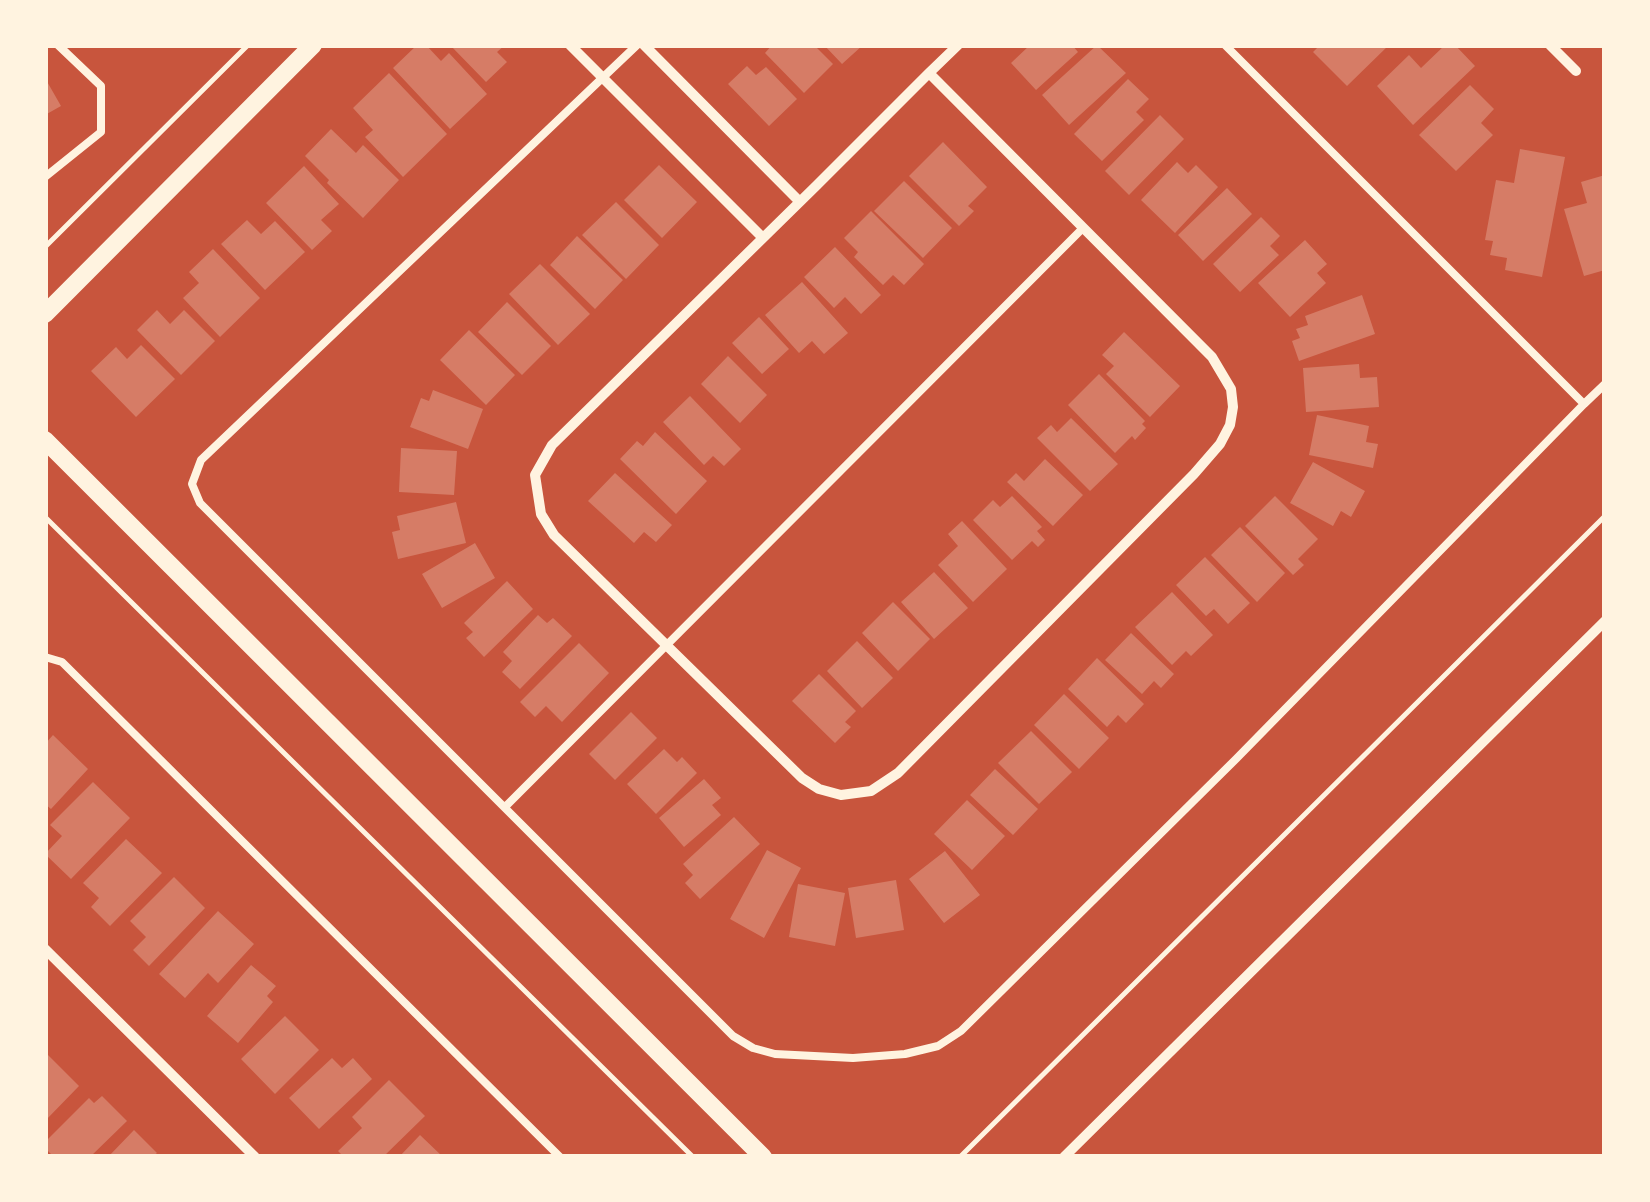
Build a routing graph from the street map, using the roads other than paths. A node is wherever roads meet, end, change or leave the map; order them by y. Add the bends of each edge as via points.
1 (58, 45) edge
2 (313, 45) edge
3 (570, 45) edge
4 (640, 45) edge
5 (958, 45) edge
6 (1224, 45) edge
7 (1550, 45) edge
8 (1576, 71) dead end
9 (929, 73) junction
10 (603, 78) junction
11 (45, 177) edge
12 (800, 202) junction
13 (1083, 228) junction
14 (763, 238) junction
15 (45, 314) edge
16 (1605, 384) edge
17 (1584, 404) junction
18 (45, 440) edge
19 (1605, 621) edge
20 (665, 644) junction
21 (45, 657) edge
22 (506, 806) junction
23 (45, 950) edge
24 (255, 1157) edge
25 (560, 1157) edge
26 (763, 1157) edge
27 (1064, 1157) edge

1 - 11 lane via 101,86 101,132
2 - 15 street
3 - 10 street
4 - 10 lane
4 - 12 street
5 - 9 street
6 - 17 lane
7 - 8 street
9 - 12 street
9 - 13 street
10 - 14 street
10 - 22 lane via 201,460 192,484 200,504
12 - 14 street
13 - 20 lane
13 - 20 street via 1212,356 1231,389 1230,425 1194,474 898,772 857,795 819,789
14 - 20 street via 552,445 535,474 541,514 554,534
16 - 17 lane
17 - 22 lane via 987,1008 938,1046 853,1058 753,1048 733,1036
18 - 26 street
19 - 27 street
20 - 22 lane
21 - 25 lane via 62,662
23 - 24 street

